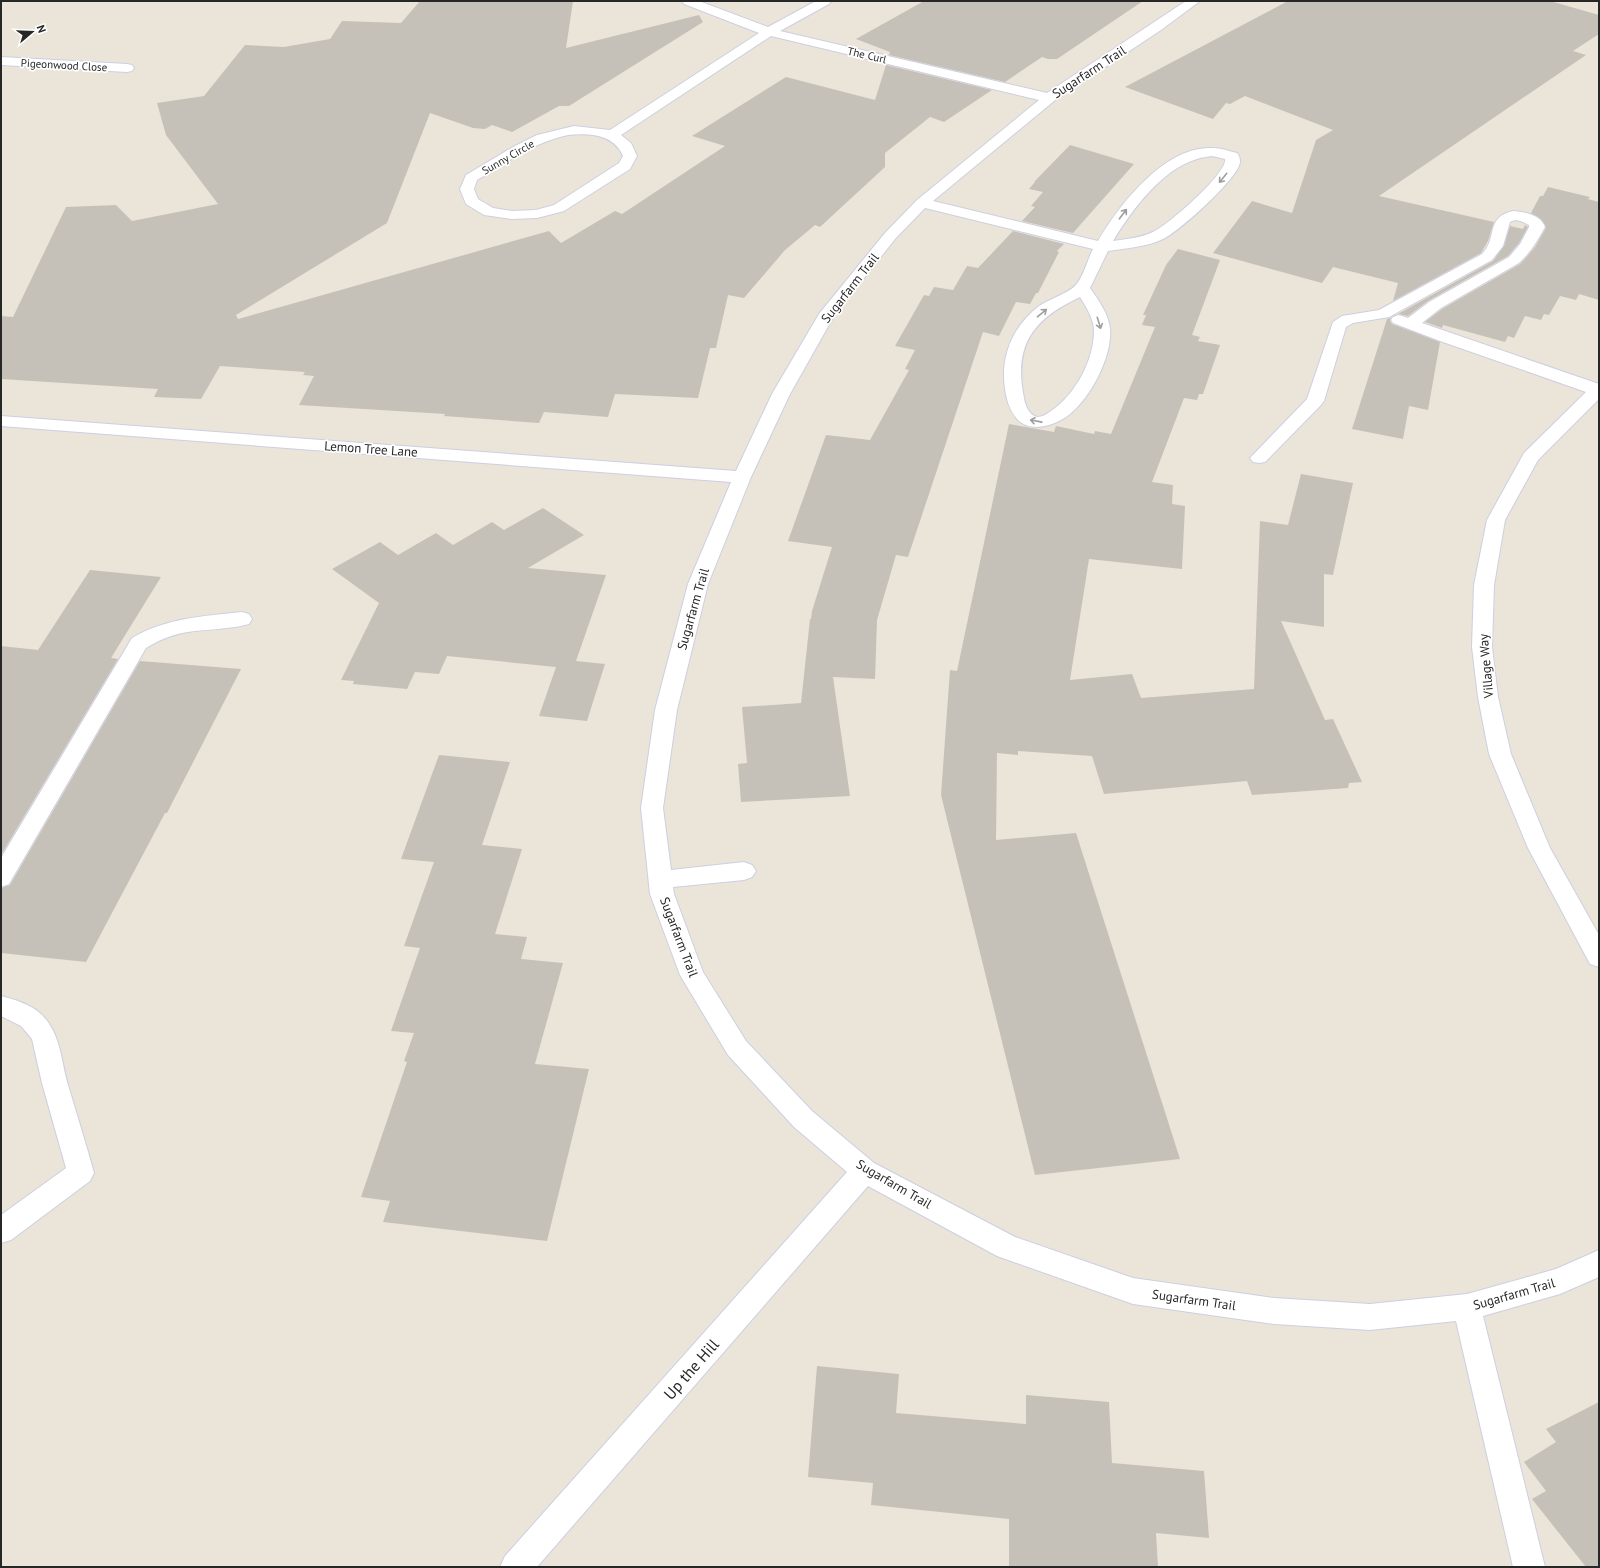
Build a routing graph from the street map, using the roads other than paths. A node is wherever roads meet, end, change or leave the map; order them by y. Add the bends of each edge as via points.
1 (688, 1) edge
2 (825, 1) edge
3 (1194, 1) edge
4 (769, 32) junction
5 (1, 61) edge
6 (127, 68) dead end
7 (1049, 98) junction
8 (612, 135) junction
9 (922, 203) junction
10 (1102, 247) junction
11 (1082, 289) junction
12 (1383, 314) junction
13 (1410, 324) junction
14 (1598, 389) edge
15 (1, 421) edge
16 (1259, 458) dead end
17 (742, 476) junction
18 (242, 619) dead end
19 (744, 871) dead end
20 (1, 878) edge
21 (660, 880) junction
22 (1599, 957) edge
23 (1, 1006) edge
24 (865, 1171) junction
25 (1, 1231) edge
26 (1599, 1263) edge
27 (1467, 1307) junction
28 (516, 1567) edge
29 (1529, 1567) edge

1 - 4 street, The Curl
2 - 4 street
3 - 7 street, Sugarfarm Trail
4 - 7 street, The Curl
4 - 8 street
5 - 6 street, Pigeonwood Close
7 - 9 street, Sugarfarm Trail
8 - 8 street, Sunny Circle via 626,146 630,156 625,166 559,208 537,214 512,215 489,212 471,201 467,189 471,178 534,141 570,131 592,131
9 - 10 street
9 - 17 street, Sugarfarm Trail via 890,236 827,314 781,394
10 -> 10 street via 1145,187 1168,168 1190,156 1209,151 1221,151 1232,156 1230,169 1181,220 1159,235 1138,242
10 - 11 street
11 -> 11 street via 1095,309 1102,329 1098,355 1084,389 1065,410 1046,422 1035,422 1018,410 1011,369 1014,351 1025,329 1039,314
12 - 13 street
12 - 13 street via 1487,257 1495,250 1501,223 1505,219 1523,216 1536,223 1537,227 1533,234 1521,254 1514,260 1435,305
12 - 16 street via 1348,319 1339,325 1315,400
13 - 14 street
14 - 22 street, Village Way via 1530,457 1496,520 1484,585 1482,647 1488,696 1500,754 1539,848
15 - 17 street, Lemon Tree Lane
17 - 21 street, Sugarfarm Trail via 698,584 666,710 652,808
18 - 20 street via 178,626 156,633 139,643
19 - 21 street
21 - 24 street, Sugarfarm Trail via 662,894 692,975 737,1048 803,1119
23 - 25 street via 14,1009 29,1018 45,1038 51,1069 81,1173
24 - 27 street, Sugarfarm Trail via 1008,1247 1133,1291 1274,1311 1370,1317
24 - 28 street, Up the Hill
26 - 27 street, Sugarfarm Trail via 1560,1281
27 - 29 street

